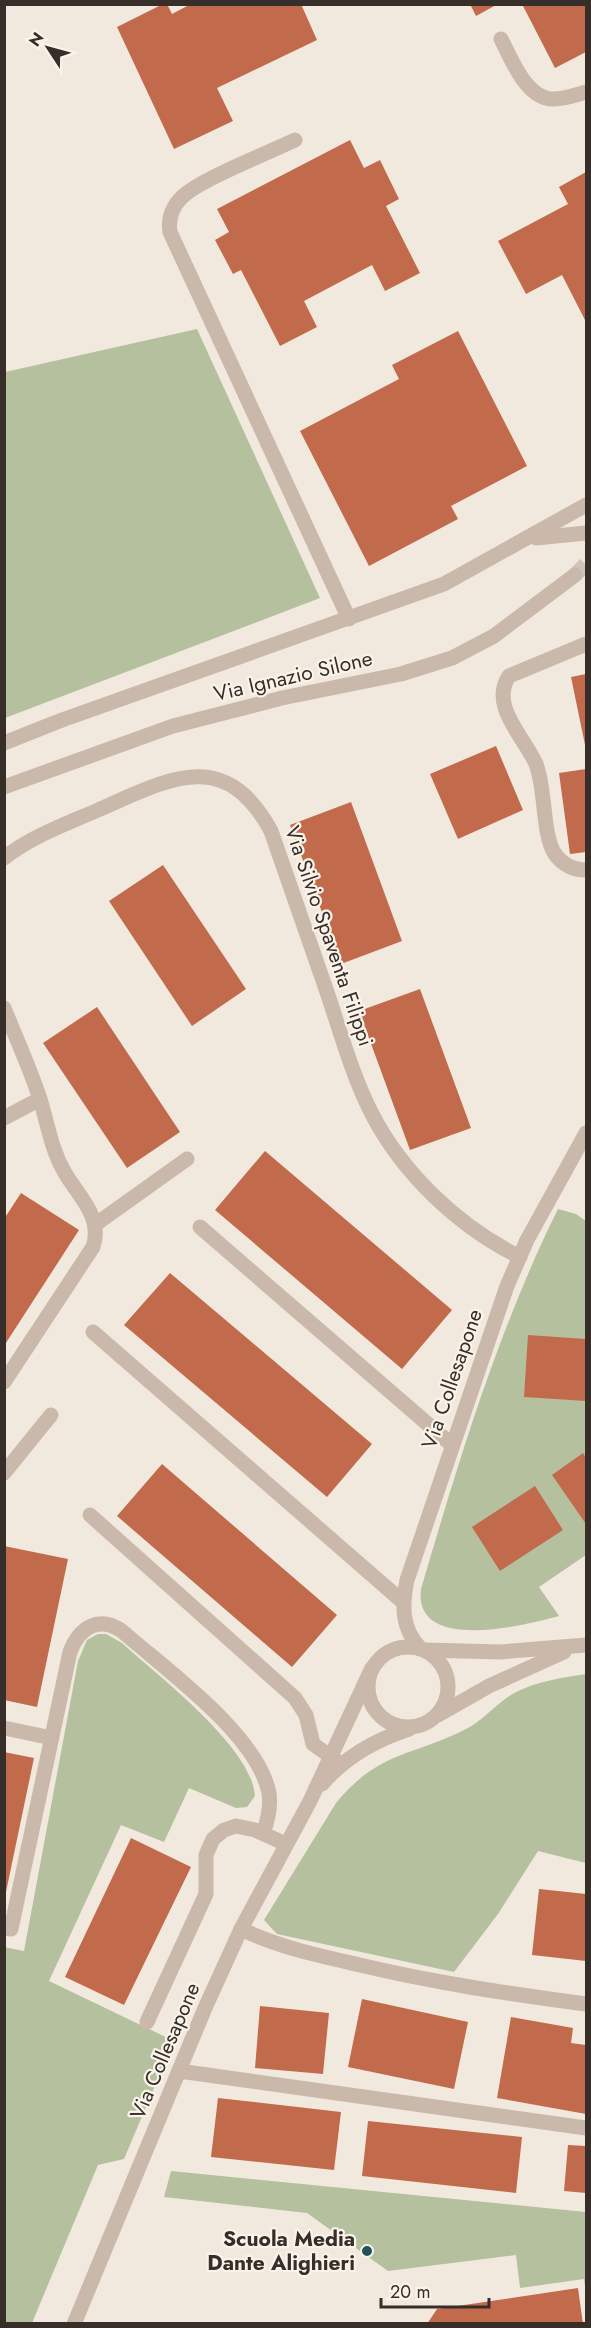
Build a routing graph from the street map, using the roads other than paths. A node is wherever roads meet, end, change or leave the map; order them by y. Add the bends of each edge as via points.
1 (501, 39) dead end
2 (586, 92) edge
3 (295, 140) dead end
4 (586, 505) edge
5 (586, 533) edge
6 (530, 538) junction
7 (575, 575) tunnel mouth
8 (349, 619) junction
9 (586, 644) edge
10 (4, 743) edge
11 (4, 787) edge
12 (4, 858) edge
13 (586, 870) edge
14 (4, 1008) edge
15 (40, 1099) junction
16 (4, 1118) edge
17 (586, 1133) edge
18 (187, 1159) dead end
19 (96, 1224) junction
20 (200, 1227) dead end
21 (520, 1257) junction
22 (93, 1332) dead end
23 (4, 1382) edge
24 (51, 1415) dead end
25 (452, 1445) junction
26 (4, 1473) edge
27 (90, 1515) dead end
28 (403, 1602) junction
29 (582, 1646) edge
30 (423, 1649) junction
31 (372, 1668) junction
32 (436, 1716) junction
33 (419, 1726) junction
34 (4, 1728) edge
35 (52, 1738) junction
36 (335, 1761) junction
37 (263, 1833) junction
38 (286, 1844) junction
39 (4, 1928) edge
40 (241, 1929) junction
41 (586, 2004) edge
42 (147, 2022) dead end
43 (179, 2071) junction
44 (586, 2128) edge
45 (74, 2324) edge

1 - 2 street via 522,78 539,95 561,99
3 - 8 street via 191,190 174,207 169,224
4 - 6 street, Via Ignazio Silone
5 - 6 street, Via Ignazio Silone
6 - 8 street, Via Ignazio Silone via 444,584
7 - 11 street, Via Ignazio Silone via 494,636 443,661 173,726
8 - 10 street, Via Ignazio Silone
9 - 13 street via 513,674 504,688 509,718 539,773 552,849 567,866
12 - 21 street, Via Silvio Spaventa Filippi via 33,838 172,779 207,777 240,793 254,804 271,831 360,1087 384,1136 416,1176 461,1220
14 - 15 street
15 - 16 street
15 - 19 street via 58,1161
17 - 21 street, Via Collesapone
18 - 19 street
19 - 23 street via 93,1247
20 - 25 street
21 - 25 street, Via Collesapone via 489,1333
22 - 28 street
24 - 26 street
25 - 28 street, Via Collesapone
27 - 36 street via 295,1698 306,1715 314,1744
28 - 30 street, Via Collesapone via 407,1630
29 - 30 street via 500,1652
29 - 32 street via 489,1686
30 - 31 street via 392,1650
30 - 32 street via 442,1664 449,1684
31 - 33 street via 368,1694 377,1713 399,1727
31 - 36 street, Via Collesapone
32 - 33 street
33 - 36 street
34 - 35 street
35 - 37 street via 75,1640 93,1624 116,1627 207,1705 244,1745 259,1767 268,1792
35 - 39 street via 12,1929
36 - 38 street, Via Collesapone
37 - 38 street
37 - 42 street via 236,1826 213,1839 206,1855 206,1894
38 - 40 street, Via Collesapone
40 - 41 street via 284,1946 408,1976
40 - 43 street, Via Collesapone
43 - 44 street
43 - 45 street, Via Collesapone

